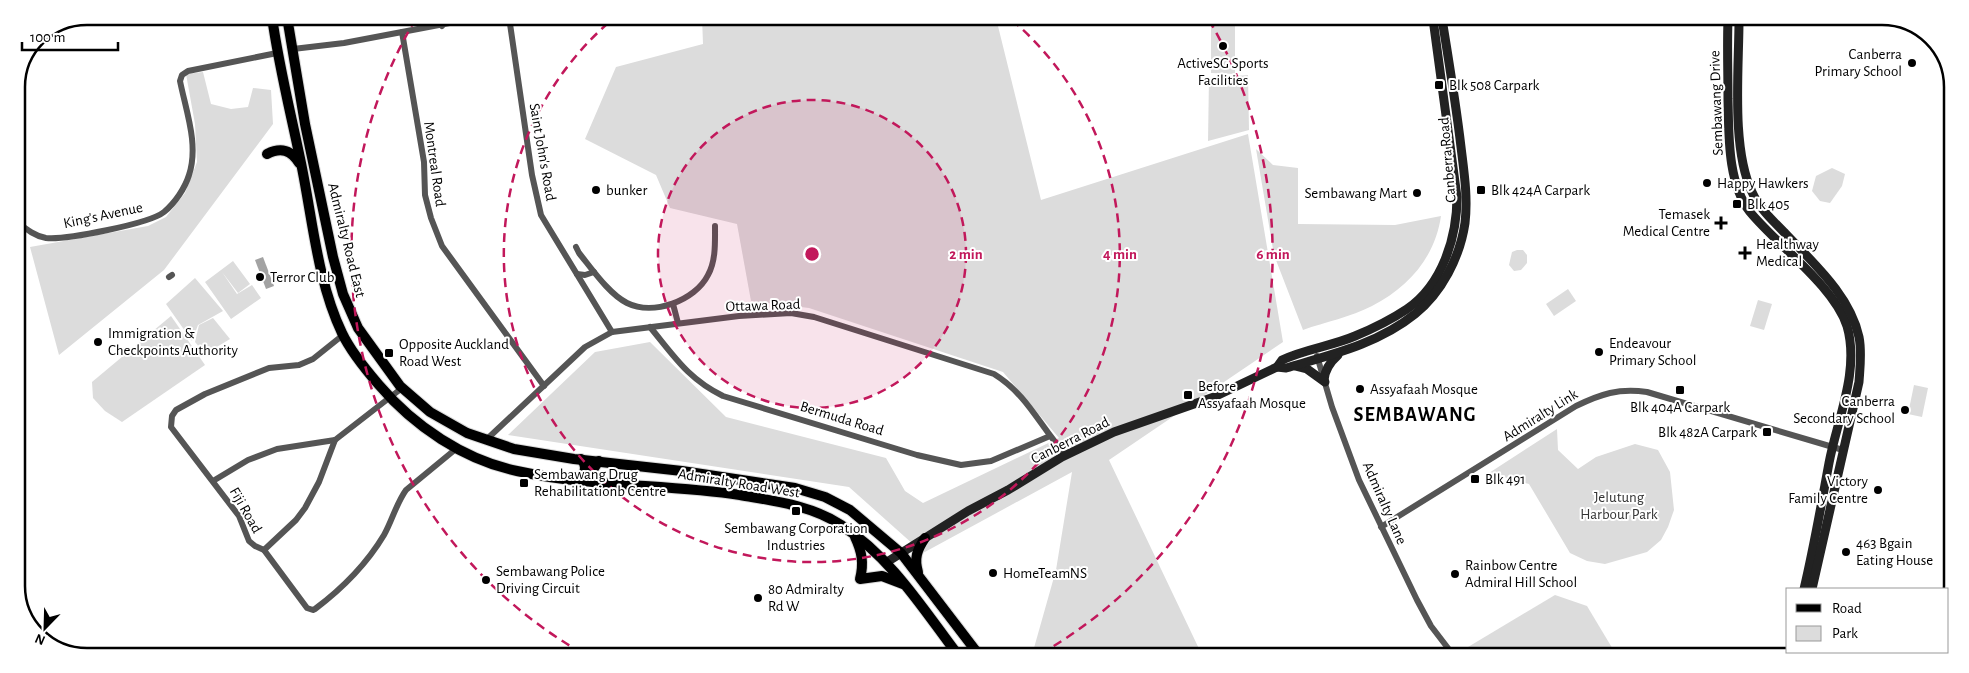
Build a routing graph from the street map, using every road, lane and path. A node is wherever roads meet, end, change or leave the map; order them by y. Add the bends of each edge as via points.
1 (273, 25) edge
2 (289, 25) edge
3 (446, 25) edge
4 (510, 25) edge
5 (1434, 25) edge
6 (1443, 25) edge
7 (1728, 25) edge
8 (1739, 25) edge
9 (442, 26) joint
10 (402, 32) junction
11 (293, 50) junction
12 (277, 53) junction
13 (267, 154) dead end
14 (302, 168) junction
15 (715, 226) dead end
16 (25, 227) edge
17 (576, 247) dead end
18 (594, 272) junction
19 (577, 274) junction
20 (673, 304) junction
21 (678, 323) junction
22 (650, 327) junction
23 (612, 332) junction
24 (343, 335) junction
25 (1315, 349) junction
26 (1340, 353) junction
27 (1318, 359) junction
28 (1294, 366) junction
29 (1277, 367) junction
30 (1324, 381) junction
31 (544, 386) junction
32 (402, 388) junction
33 (391, 399) junction
34 (1050, 436) junction
35 (335, 440) junction
36 (486, 441) junction
37 (1833, 447) junction
38 (458, 448) junction
39 (1843, 450) junction
40 (1066, 455) junction
41 (581, 459) junction
42 (598, 461) junction
43 (665, 469) junction
44 (578, 480) junction
45 (213, 481) junction
46 (596, 482) junction
47 (681, 488) junction
48 (1381, 528) junction
49 (854, 535) junction
50 (925, 538) junction
51 (264, 550) junction
52 (902, 553) junction
53 (887, 562) junction
54 (919, 576) junction
55 (906, 586) junction
56 (1804, 588) edge
57 (1812, 588) edge
58 (953, 648) edge
59 (975, 648) edge
60 (1448, 648) edge

1 - 12 main road, Admiralty Road East
2 - 11 main road, Admiralty Road East
3 - 9 street
4 - 19 street, Saint John's Road via 536,195 542,215
5 - 25 main road, Canberra Road via 1457,197 1457,216 1448,252 1440,271 1407,308 1355,336
6 - 26 main road, Canberra Road via 1466,190 1458,252 1432,297 1414,314 1360,346
7 - 37 main road, Sembawang Drive via 1728,137 1740,196 1837,306 1847,328 1851,356 1849,378
8 - 39 main road, Sembawang Drive via 1739,137 1745,175 1752,194 1845,302 1859,337 1859,382
9 - 10 street
10 - 11 street
10 - 31 street, Montreal Road via 431,218 449,257
11 - 32 main road, Admiralty Road East via 305,124 343,294 358,328
12 - 14 main road, Admiralty Road East
12 - 16 street, King's Avenue via 188,71 182,76 180,81 193,143 193,161 181,190 163,213 134,224 56,238 37,236
13 - 14 main road via 276,149 284,150 294,155
14 - 24 main road, Admiralty Road East via 329,298
15 - 20 street via 713,262 708,276 691,294
17 - 18 street
18 - 19 street
18 - 20 street via 627,303 648,308
19 - 23 street, Saint John's Road
20 - 21 street
21 - 22 street, Ottawa Road
21 - 34 street, Ottawa Road via 791,313 814,317 994,374 1022,396
22 - 23 street, Ottawa Road
22 - 34 street, Bermuda Road via 691,375 723,396 917,455 961,465 980,464
23 - 31 street, Ottawa Road via 585,347
24 - 33 main road, Admiralty Road East
24 - 45 street, Fiji Road via 314,359 300,365 268,368 205,394 176,410 171,428
25 - 27 street, Admiralty Lane
25 - 29 main road, Canberra Road via 1282,360
26 - 27 main road, Canberra Road
26 - 30 main road via 1330,363
27 - 28 main road, Canberra Road
27 - 30 street, Admiralty Lane
28 - 29 main road, Canberra Road
28 - 30 main road via 1307,369
29 - 40 main road, Canberra Road via 1214,397 1114,432
30 - 48 street, Admiralty Lane via 1352,462
31 - 36 street, Ottawa Road
32 - 33 street
32 - 36 main road, Admiralty Road East via 430,412
33 - 35 street
33 - 38 main road, Admiralty Road East via 420,425
34 - 40 street, Ottawa Road
35 - 45 street via 277,449 248,460
35 - 51 street via 305,508
36 - 41 main road, Admiralty Road West
37 - 39 street, Admiralty Link
37 - 48 street, Admiralty Link via 1646,392 1627,390 1601,394 1576,406
37 - 56 main road, Sembawang Drive
38 - 44 main road, Admiralty Road West via 515,471
38 - 51 street, Fiji Road via 406,490 385,534 362,567 343,588 316,608 310,610 305,605
39 - 57 main road, Sembawang Drive
40 - 50 main road, Canberra Road
41 - 42 main road, Admiralty Road West
41 - 44 main road via 586,468
42 - 43 main road, Admiralty Road West
42 - 46 main road via 592,470
43 - 47 main road via 679,477
43 - 52 main road, Admiralty Road West via 814,493 850,510
44 - 46 main road, Admiralty Road West
45 - 51 street, Fiji Road via 239,516 249,541
46 - 47 main road, Admiralty Road West
47 - 49 main road, Admiralty Road West via 789,503 841,524
48 - 60 street, Admiralty Lane via 1431,626
49 - 53 main road, Admiralty Road West
49 - 55 main road via 861,551 860,579 882,576
50 - 52 main road, Canberra Road
50 - 54 main road via 917,550
52 - 53 main road, Canberra Road
52 - 54 main road, Admiralty Road West
53 - 55 main road, Admiralty Road West
54 - 59 main road, Admiralty Road West
55 - 58 main road, Admiralty Road West

